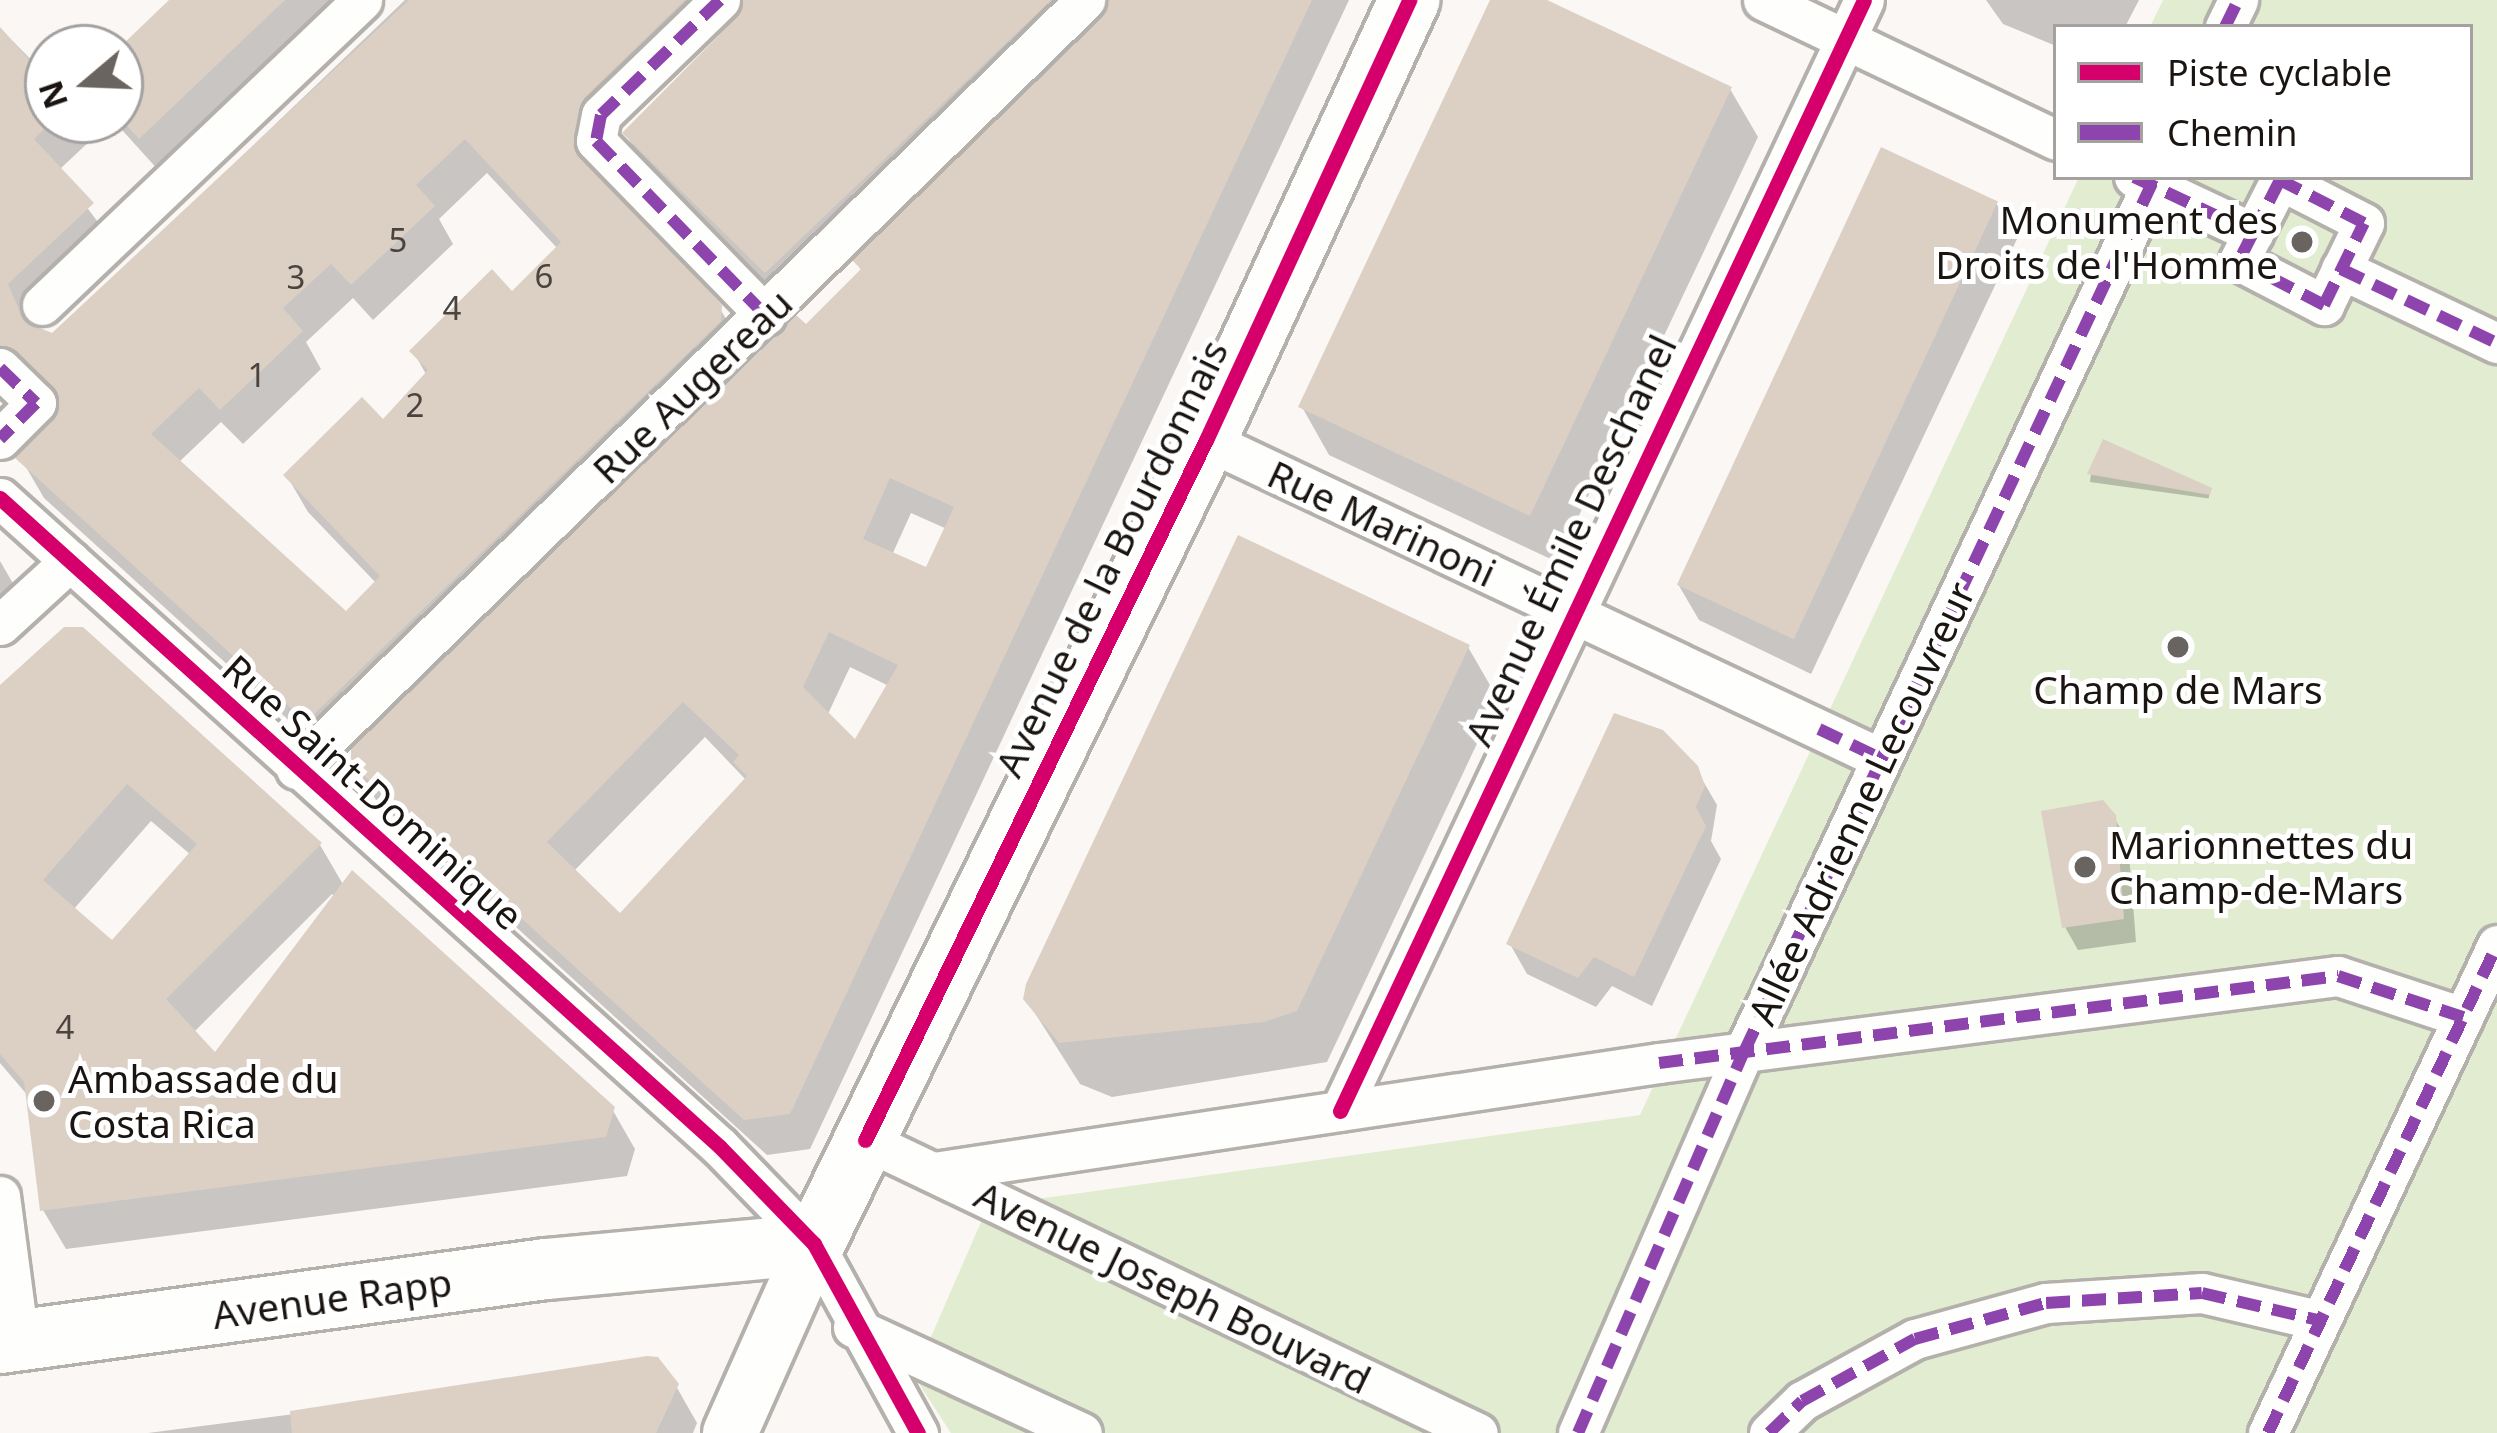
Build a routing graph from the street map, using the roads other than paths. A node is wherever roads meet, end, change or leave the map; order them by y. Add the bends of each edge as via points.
1 (362, 0) edge
2 (721, 0) edge
3 (1085, 0) edge
4 (1408, 0) edge
5 (1763, 0) edge
6 (1864, 0) edge
7 (1846, 38) junction
8 (2053, 139) edge
9 (2147, 180) edge
10 (2253, 233) junction
11 (2341, 269) junction
12 (42, 305) dead end
13 (765, 315) junction
14 (2497, 343) edge
15 (0, 368) edge
16 (0, 439) edge
17 (1206, 440) junction
18 (0, 498) edge
19 (70, 561) junction
20 (1570, 611) junction
21 (0, 625) edge
22 (1882, 759) junction
23 (296, 769) junction
24 (2497, 945) edge
25 (2463, 1017) junction
26 (1744, 1052) junction
27 (1340, 1111) junction
28 (865, 1140) junction
29 (934, 1172) junction
30 (0, 1196) edge
31 (814, 1244) junction
32 (2318, 1319) junction
33 (853, 1327) junction
34 (9, 1342) edge
35 (730, 1433) edge
36 (918, 1433) edge
37 (1082, 1433) edge
38 (1478, 1433) edge
39 (1577, 1433) edge
40 (1769, 1433) edge
41 (2268, 1433) edge

1 - 12 street
2 - 13 street via 601,115 596,141
3 - 13 street, Rue Augereau
4 - 17 main road, Avenue de la Bourdonnais
5 - 7 street
6 - 7 street, Avenue Émile Deschanel
7 - 8 street
7 - 20 street, Avenue Émile Deschanel
9 - 10 street
9 - 22 street, Allée Adrienne Lecouvreur
10 - 11 street via 2239,261 2324,304
10 - 11 street via 2280,180 2364,223
11 - 14 street
13 - 23 street, Rue Augereau
15 - 16 street via 36,403
17 - 20 street, Rue Marinoni
17 - 28 main road, Avenue de la Bourdonnais
18 - 19 street, Rue Saint-Dominique
19 - 21 street
19 - 23 street, Rue Saint-Dominique
20 - 22 street, Rue Marinoni
20 - 27 street, Avenue Émile Deschanel
22 - 26 street, Allée Adrienne Lecouvreur
23 - 31 street, Rue Saint-Dominique via 704,1134
24 - 25 street
25 - 26 street via 2338,976
25 - 32 street
26 - 27 street
26 - 39 street, Allée Adrienne Lecouvreur
27 - 29 street
28 - 29 street, Avenue Joseph Bouvard
28 - 31 main road, Avenue de la Bourdonnais
29 - 38 street, Avenue Joseph Bouvard
30 - 34 street
31 - 33 street, Rue Saint-Dominique
31 - 34 main road, Avenue Rapp
31 - 35 main road, Avenue de la Bourdonnais
32 - 40 street via 2202,1293 2047,1303 1915,1339 1802,1401
32 - 41 street
33 - 36 street, Rue Saint-Dominique
33 - 37 street

